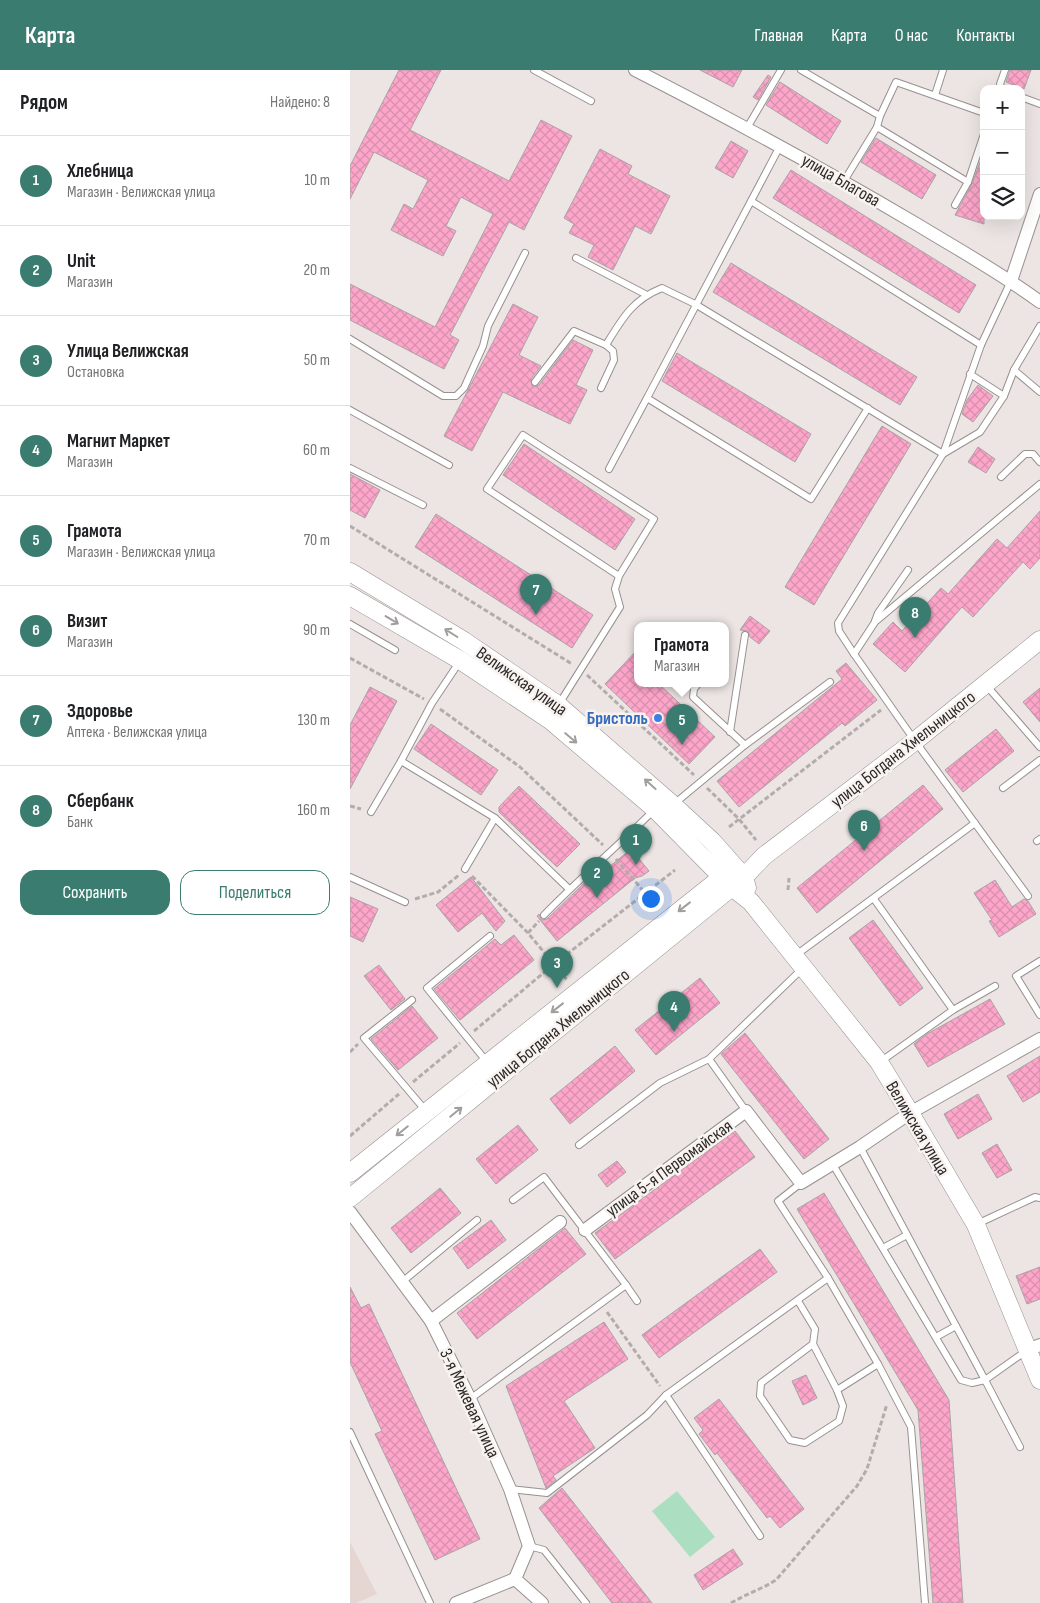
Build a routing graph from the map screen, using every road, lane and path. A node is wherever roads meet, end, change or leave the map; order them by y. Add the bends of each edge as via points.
1 (534, 70) edge
2 (634, 70) edge
3 (781, 70) edge
4 (801, 70) edge
5 (943, 70) edge
6 (1005, 70) edge
7 (653, 74) edge
8 (1000, 85) edge
9 (935, 95) junction
10 (1025, 99) edge
11 (592, 101) dead end
12 (1040, 104) edge
13 (980, 112) edge
14 (880, 116) junction
15 (877, 127) junction
16 (747, 128) junction
17 (780, 145) junction
18 (980, 146) edge
19 (844, 181) junction
20 (968, 182) junction
21 (1040, 194) edge
22 (751, 201) junction
23 (955, 205) dead end
24 (525, 253) dead end
25 (576, 258) dead end
26 (1011, 280) junction
27 (645, 294) junction
28 (1040, 302) edge
29 (695, 304) junction
30 (1040, 326) edge
31 (350, 339) edge
32 (606, 345) junction
33 (980, 345) junction
34 (1014, 370) junction
35 (970, 374) junction
36 (536, 382) dead end
37 (601, 388) dead end
38 (1040, 392) edge
39 (1004, 396) junction
40 (647, 398) junction
41 (868, 408) junction
42 (350, 410) edge
43 (943, 454) junction
44 (1040, 462) edge
45 (448, 465) dead end
46 (350, 468) edge
47 (609, 469) dead end
48 (1001, 477) dead end
49 (1040, 484) edge
50 (423, 505) dead end
51 (350, 526) edge
52 (908, 570) dead end
53 (350, 572) edge
54 (619, 576) junction
55 (350, 596) edge
56 (875, 622) junction
57 (350, 624) edge
58 (745, 635) dead end
59 (1040, 640) edge
60 (395, 650) dead end
61 (854, 654) junction
62 (350, 658) edge
63 (460, 660) junction
64 (582, 670) junction
65 (830, 682) dead end
66 (985, 684) junction
67 (696, 687) edge
68 (432, 703) junction
69 (889, 704) junction
70 (558, 705) junction
71 (730, 732) junction
72 (915, 741) junction
73 (745, 745) junction
74 (1040, 747) edge
75 (1040, 760) edge
76 (401, 761) junction
77 (700, 782) junction
78 (1003, 788) dead end
79 (674, 805) junction
80 (655, 809) junction
81 (371, 812) dead end
82 (495, 818) junction
83 (739, 819) junction
84 (975, 823) junction
85 (728, 827) dead end
86 (760, 848) junction
87 (611, 852) junction
88 (466, 869) junction
89 (675, 870) dead end
90 (350, 877) edge
91 (733, 877) junction
92 (789, 878) dead end
93 (569, 890) junction
94 (788, 890) dead end
95 (644, 893) junction
96 (1028, 896) dead end
97 (874, 899) junction
98 (405, 902) joint
99 (544, 915) dead end
100 (490, 936) dead end
101 (799, 961) junction
102 (1040, 961) edge
103 (553, 965) junction
104 (995, 986) dead end
105 (578, 992) junction
106 (412, 1000) dead end
107 (953, 1010) junction
108 (1040, 1015) edge
109 (467, 1037) junction
110 (1040, 1039) edge
111 (709, 1059) junction
112 (488, 1062) junction
113 (879, 1062) junction
114 (406, 1089) junction
115 (746, 1111) junction
116 (427, 1112) junction
117 (910, 1113) junction
118 (350, 1136) edge
119 (579, 1145) dead end
120 (860, 1147) junction
121 (832, 1163) junction
122 (350, 1173) edge
123 (801, 1183) junction
124 (350, 1198) edge
125 (1040, 1198) edge
126 (513, 1200) dead end
127 (350, 1212) edge
128 (478, 1220) dead end
129 (560, 1222) dead end
130 (976, 1225) junction
131 (585, 1230) junction
132 (907, 1235) junction
133 (883, 1248) junction
134 (828, 1278) junction
135 (402, 1282) junction
136 (626, 1285) junction
137 (637, 1301) dead end
138 (798, 1301) junction
139 (601, 1303) junction
140 (431, 1321) junction
141 (956, 1326) junction
142 (936, 1337) junction
143 (813, 1344) junction
144 (1034, 1348) edge
145 (878, 1364) junction
146 (985, 1380) junction
147 (1040, 1380) edge
148 (891, 1389) junction
149 (837, 1390) junction
150 (666, 1396) junction
151 (470, 1399) junction
152 (350, 1432) edge
153 (1020, 1447) dead end
154 (510, 1489) junction
155 (760, 1536) dead end
156 (529, 1546) junction
157 (515, 1579) junction
158 (459, 1602) edge
159 (430, 1603) edge
160 (542, 1603) edge
161 (586, 1603) edge
162 (732, 1603) edge
163 (924, 1603) edge

1 - 11 lane
2 - 7 street, улица Благова
3 - 16 lane
4 - 14 lane
5 - 9 lane
6 - 8 lane
7 - 16 street, улица Благова
9 - 13 lane
9 - 14 lane via 896,82
10 - 12 lane
14 - 15 lane
15 - 19 lane
15 - 20 lane
16 - 17 street, улица Благова
17 - 19 street, улица Благова
17 - 22 lane
18 - 20 lane
19 - 26 street, улица Благова
20 - 23 lane
21 - 26 street
22 - 29 lane
22 - 33 lane
24 - 31 lane via 488,326 483,346 464,388 456,396 443,396
25 - 27 lane
26 - 28 street, улица Благова
26 - 33 lane
27 - 29 lane via 662,288
27 - 32 lane via 623,317
29 - 40 lane
29 - 41 lane
30 - 34 lane
32 - 36 lane via 574,331
32 - 37 lane via 613,351 614,360
33 - 35 lane
34 - 38 lane
34 - 39 lane
35 - 39 lane
35 - 43 lane
39 - 43 lane via 980,432
40 - 41 lane via 812,499
40 - 47 lane
41 - 43 lane
42 - 45 lane
43 - 61 lane via 838,623 839,631
44 - 48 lane via 1033,454 1025,454
46 - 50 lane
49 - 56 lane
51 - 64 path
52 - 56 lane
70 -> 53 main road, Велижская улица via 464,641
54 - 54 lane via 654,520 523,435 487,489
54 - 64 lane via 615,589 620,607
55 -> 63 main road, Велижская улица
56 - 61 lane
57 - 60 lane
58 - 71 lane
59 - 66 main road, улица Богдана Хмельницкого
61 - 69 lane
62 - 68 path
63 - 68 lane
63 -> 80 main road, Велижская улица via 550,720
64 - 70 lane
64 - 77 path
65 - 73 lane
66 - 72 main road, улица Богдана Хмельницкого
66 - 74 lane
67 - 71 lane via 694,697
68 - 76 lane
68 - 87 path via 520,767
69 - 72 lane
69 - 83 path
79 -> 70 main road, Велижская улица
71 - 73 lane
72 - 84 lane
72 - 86 main road, улица Богдана Хмельницкого
73 - 77 lane
75 - 78 lane
76 - 81 lane
76 - 82 lane
77 - 79 lane
77 - 83 path
79 - 91 main road, Велижская улица via 712,841
80 - 87 lane
80 - 91 main road, Велижская улица
82 - 88 lane
82 - 93 lane
83 - 85 path
83 - 86 path
84 - 96 lane
84 - 97 lane
86 - 91 main road, улица Богдана Хмельницкого
87 - 93 lane
87 - 95 path
88 - 98 path via 438,892
88 - 103 path via 528,933
89 - 95 path
90 - 98 lane
91 - 101 main road, Велижская улица
91 -> 105 main road, улица Богдана Хмельницкого
124 -> 91 main road, улица Богдана Хмельницкого
92 - 94 path
93 - 99 lane
95 - 103 path
97 - 101 lane
97 - 107 lane
100 - 109 lane via 427,988
101 - 111 lane
101 - 113 main road, Велижская улица
102 - 108 lane via 1016,976
103 - 105 path
103 - 109 path
104 - 107 lane
105 -> 112 main road, улица Богдана Хмельницкого
106 - 114 lane via 364,1038
107 - 113 lane
109 - 112 lane
109 - 114 path
110 - 117 street
111 - 115 lane
111 - 119 lane via 660,1083
112 - 116 main road, улица Богдана Хмельницкого
113 - 117 main road, Велижская улица
114 - 116 lane
114 - 118 path
115 - 123 street, улица 5-я Первомайская
115 - 131 street, улица 5-я Первомайская
116 -> 122 main road, улица Богдана Хмельницкого
117 - 120 street
117 - 130 main road, Велижская улица
120 - 121 street
120 - 132 lane
121 - 123 street
121 - 133 lane
123 - 134 lane via 778,1201
125 - 130 lane via 1035,1197
126 - 131 lane via 544,1177
127 - 135 street, 3-я Межевая улица
128 - 135 lane
129 - 140 street
130 - 144 main road, Велижская улица
131 - 136 lane
132 - 133 lane
132 - 141 lane
133 - 142 lane
134 - 138 lane
134 - 145 lane
135 - 140 street, 3-я Межевая улица
136 - 137 lane
136 - 139 lane
138 - 143 lane via 815,1329
138 - 150 lane
139 - 150 path
139 - 151 lane
140 - 151 street, 3-я Межевая улица
141 - 142 lane
141 - 146 lane
142 - 146 lane via 962,1380 972,1383
143 - 149 lane
143 - 149 lane via 761,1382 760,1396 790,1440 805,1443 839,1421 843,1406
144 - 146 lane
144 - 147 main road, Велижская улица
145 - 148 lane
145 - 149 lane
146 - 153 lane
148 - 162 path via 867,1469 857,1486 776,1580
148 - 163 lane via 911,1427
150 - 154 lane via 647,1416 547,1493
150 - 155 lane
151 - 154 street, 3-я Межевая улица
152 - 159 lane
154 - 156 street, 3-я Межевая улица
156 - 157 street
156 - 161 lane via 544,1550
157 - 158 street
157 - 160 street

